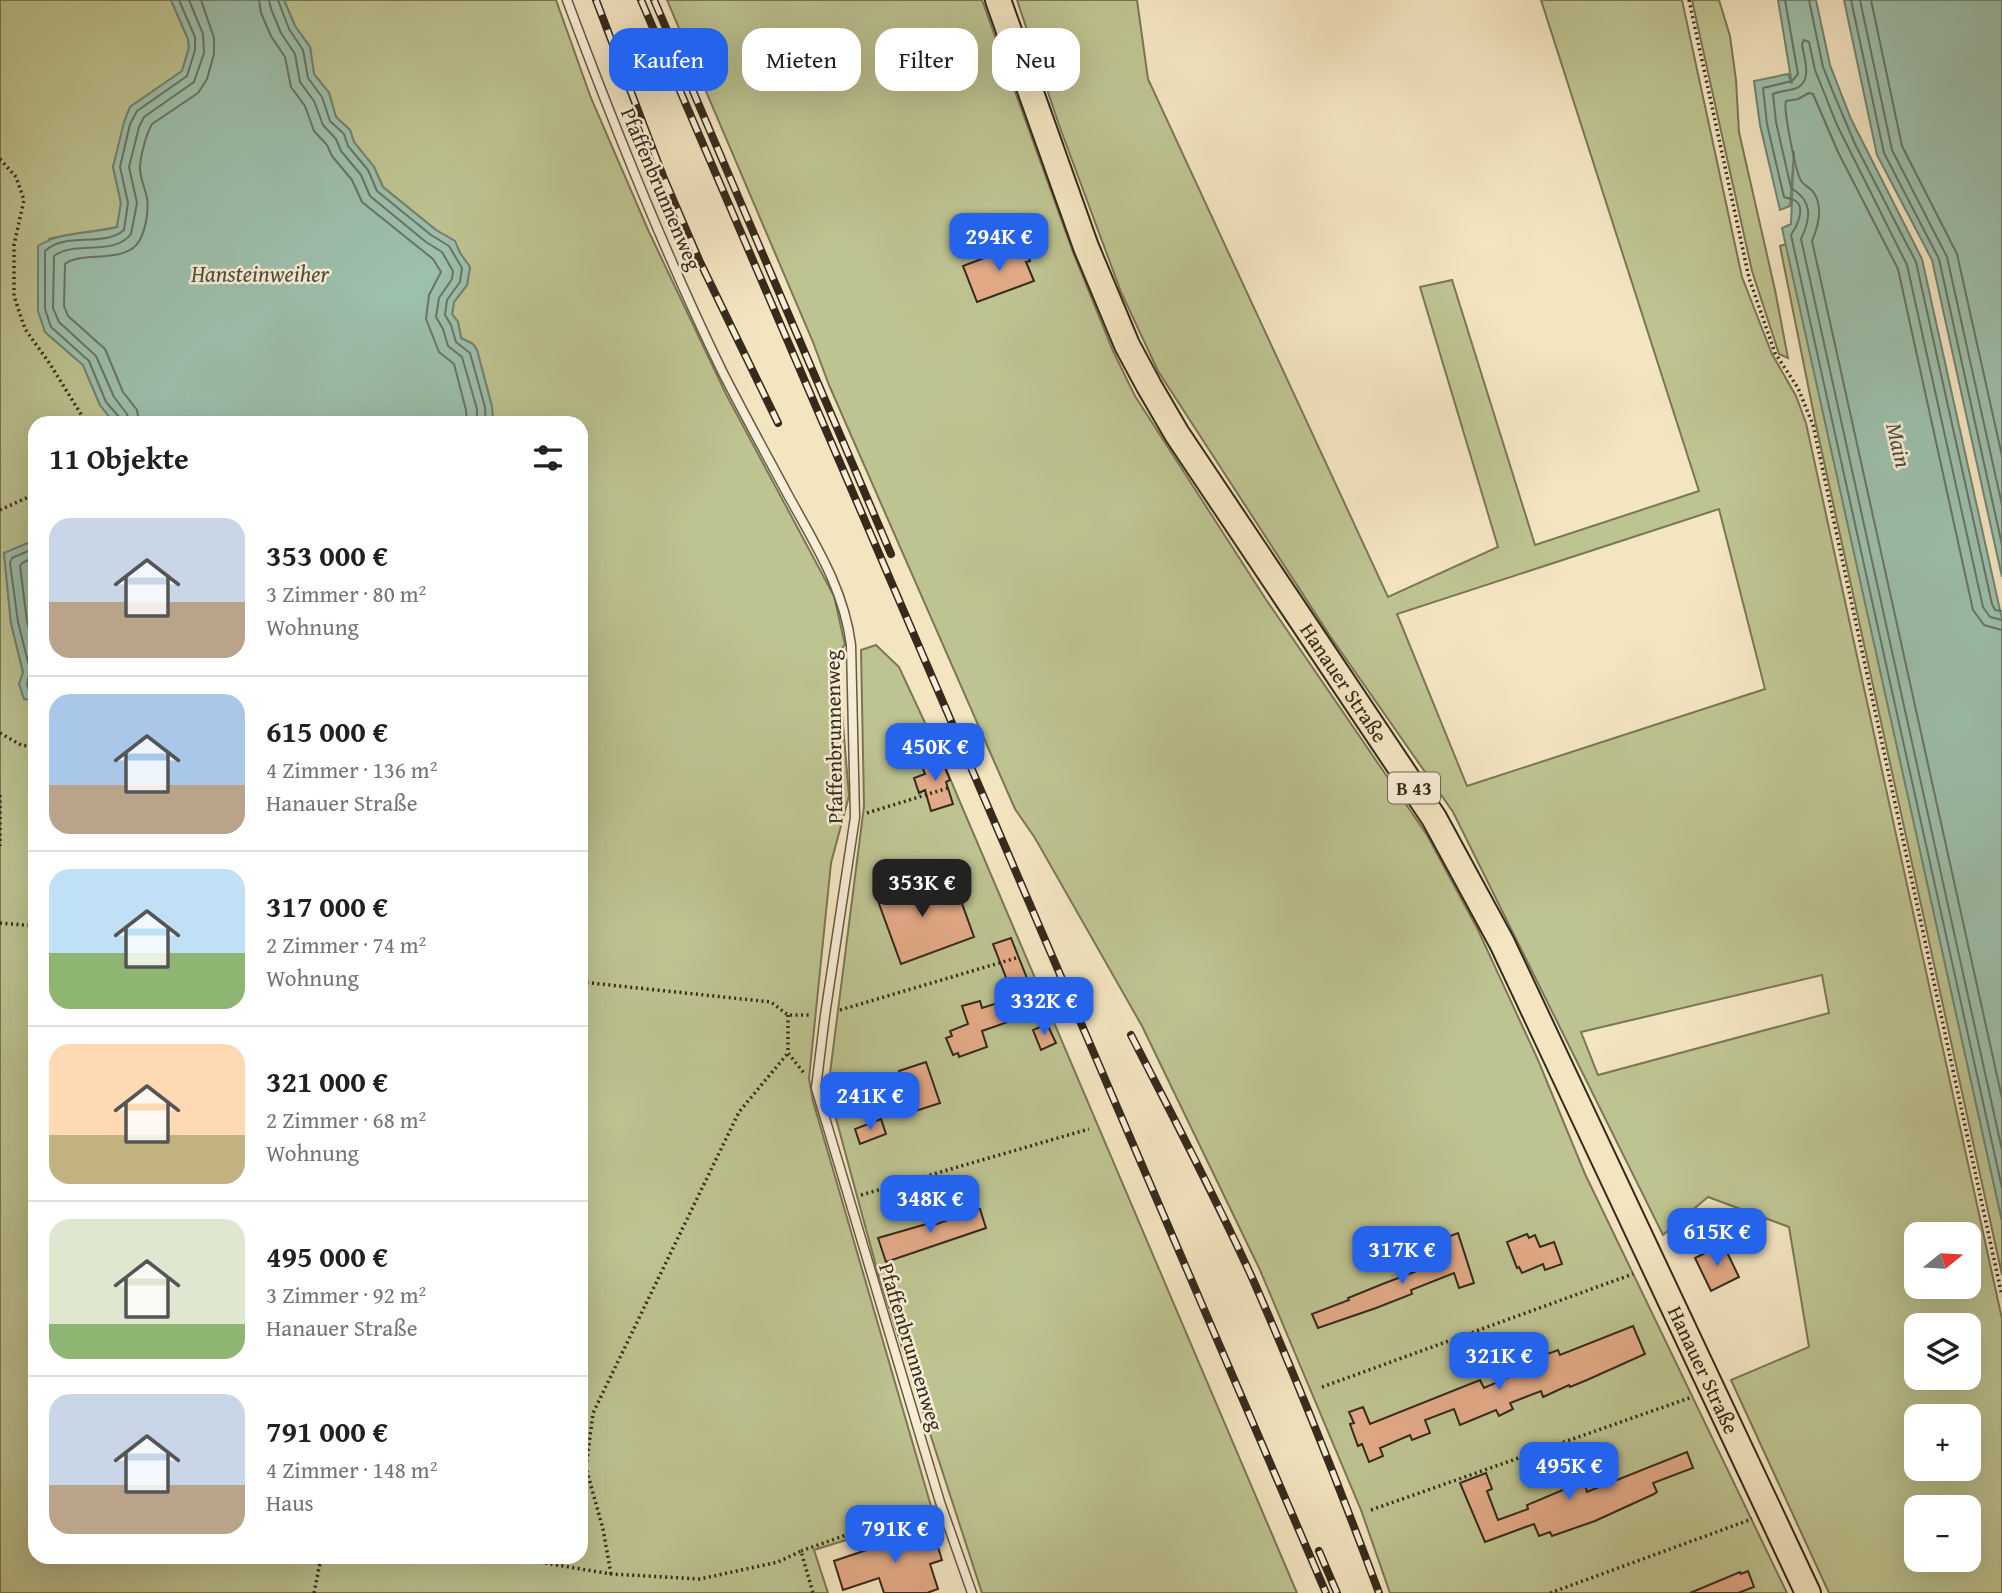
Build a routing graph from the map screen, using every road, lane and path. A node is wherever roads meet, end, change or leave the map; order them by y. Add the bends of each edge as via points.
1 (568, 0) edge
2 (999, 0) edge
3 (1689, 0) edge
4 (0, 159) edge
5 (82, 416) edge
6 (28, 497) edge
7 (0, 510) edge
8 (0, 733) edge
9 (28, 746) edge
10 (948, 788) dead end
11 (0, 795) edge
12 (855, 817) junction
13 (0, 846) edge
14 (0, 923) edge
15 (28, 925) edge
16 (1016, 958) dead end
17 (588, 983) edge
18 (788, 1014) junction
19 (825, 1015) junction
20 (788, 1053) junction
21 (816, 1088) junction
22 (1089, 1129) dead end
23 (848, 1198) junction
24 (1653, 1266) junction
25 (2002, 1296) edge
26 (1322, 1387) dead end
27 (1712, 1390) junction
28 (588, 1452) edge
29 (588, 1475) edge
30 (940, 1502) junction
31 (1371, 1510) dead end
32 (1770, 1512) junction
33 (801, 1551) junction
34 (320, 1564) edge
35 (551, 1564) edge
36 (611, 1574) junction
37 (314, 1593) edge
38 (813, 1593) edge
39 (972, 1593) edge
40 (1550, 1593) edge
41 (1808, 1593) edge

1 - 12 lane, Pfaffenbrunnenweg via 597,81 712,351 831,572 841,599 851,645
2 - 24 main road, Hanauer Straße / B 43 via 1086,247 1127,345 1177,434 1458,859
3 - 25 path via 1749,278 1776,353 1798,388 1813,425
4 - 5 path via 16,177 24,200 14,245 17,307 25,329
6 - 7 path
8 - 9 path
10 - 12 path
11 - 13 path
12 - 19 lane, Pfaffenbrunnenweg
14 - 15 path
16 - 19 path
17 - 18 path via 771,1002
18 - 19 path
18 - 20 path
19 - 21 lane, Pfaffenbrunnenweg
20 - 21 path
20 - 28 path via 739,1111 593,1413
21 - 23 lane, Pfaffenbrunnenweg
22 - 23 path
23 - 30 lane, Pfaffenbrunnenweg
24 - 26 path
24 - 27 main road, Hanauer Straße / B 43
27 - 31 path
27 - 32 main road, Hanauer Straße / B 43
29 - 36 path
30 - 33 path
30 - 39 lane, Pfaffenbrunnenweg
32 - 40 path
32 - 41 main road, Hanauer Straße / B 43
33 - 36 path via 778,1562 700,1578
33 - 38 path
34 - 37 path
35 - 36 path

